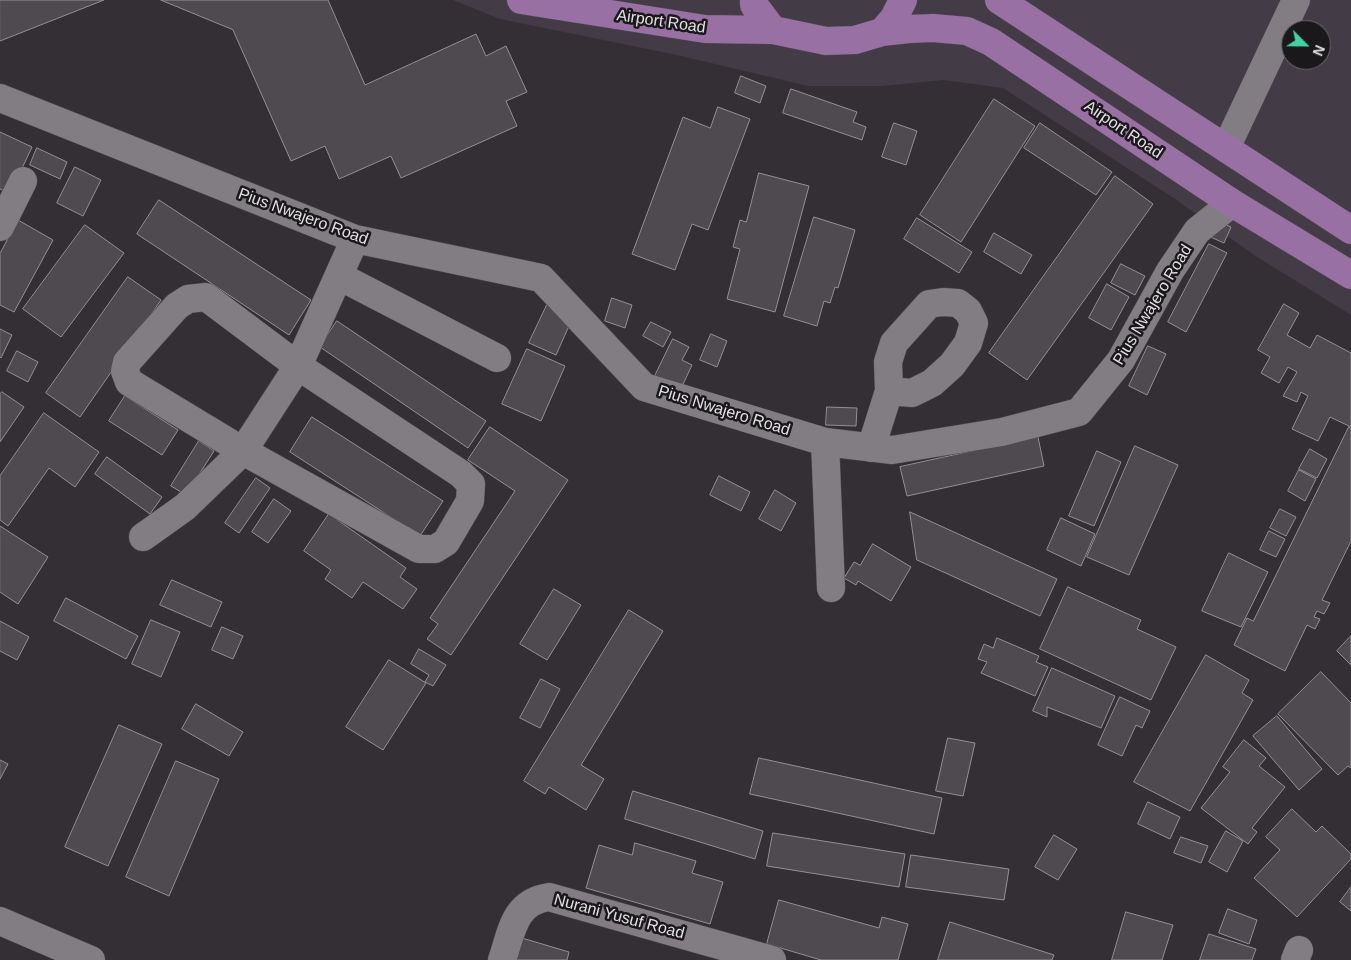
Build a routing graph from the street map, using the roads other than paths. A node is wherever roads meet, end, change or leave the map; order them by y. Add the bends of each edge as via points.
1 (521, 0) edge
2 (754, 0) edge
3 (903, 0) edge
4 (999, 0) edge
5 (1296, 0) edge
6 (773, 30) junction
7 (882, 32) junction
8 (0, 98) edge
9 (1226, 148) junction
10 (23, 181) dead end
11 (1232, 203) junction
12 (0, 227) edge
13 (1351, 230) edge
14 (355, 239) junction
15 (1351, 275) edge
16 (338, 276) junction
17 (497, 358) dead end
18 (298, 366) junction
19 (889, 391) dead end
20 (825, 442) junction
21 (871, 448) junction
22 (243, 451) junction
23 (143, 537) dead end
24 (830, 588) dead end
25 (0, 921) edge
26 (91, 960) edge
27 (502, 960) edge
28 (772, 960) edge

1 - 6 main road, Airport Road via 705,29
2 - 6 main road via 754,5
3 - 7 main road
4 - 9 main road
5 - 9 street
6 - 7 main road, Airport Road via 826,41 855,40
7 - 11 main road, Airport Road via 933,28 966,32 991,42
8 - 14 street, Pius Nwajero Road
9 - 13 main road
10 - 12 street
11 - 15 main road, Airport Road
11 - 21 street, Pius Nwajero Road via 1197,231 1170,271 1121,360 1079,412 1002,432 892,450
14 - 16 street
14 - 20 street, Pius Nwajero Road via 541,278 644,388
16 - 17 street
16 - 18 street
18 - 22 street
18 - 22 street via 206,298 188,299 177,306 127,362 125,371 129,382
18 - 22 street via 472,484 470,501 446,542 435,549 419,549
19 - 21 street
20 - 21 street, Pius Nwajero Road
20 - 24 street
22 - 23 street via 185,507
25 - 26 street
27 - 28 street, Nurani Yusuf Road via 519,912 536,899 549,897

